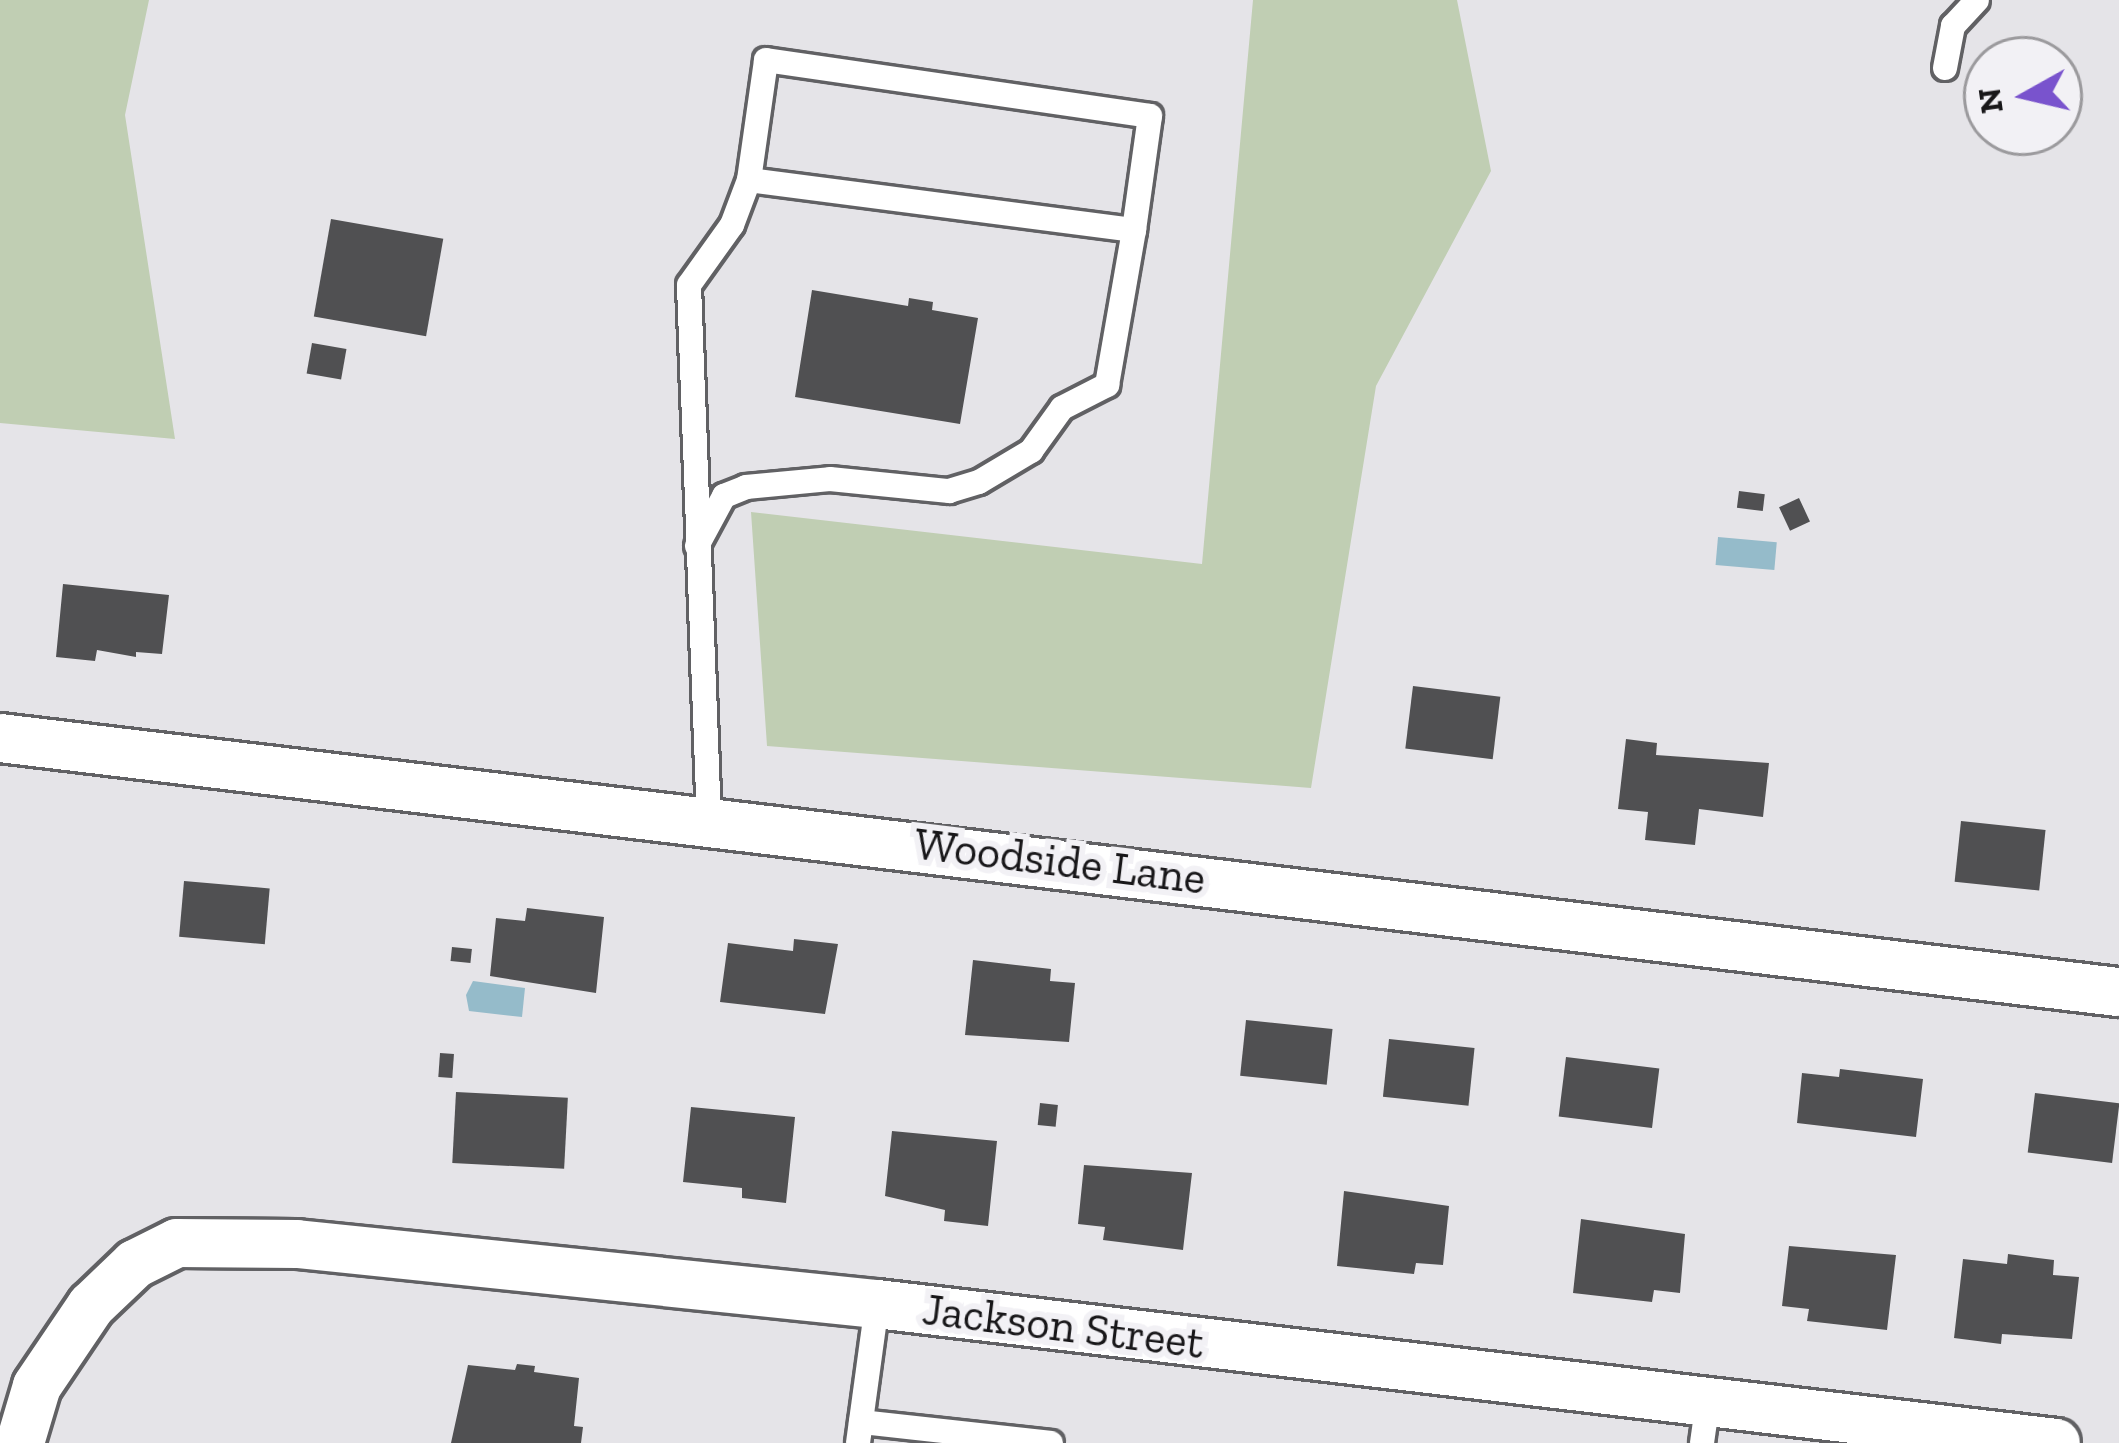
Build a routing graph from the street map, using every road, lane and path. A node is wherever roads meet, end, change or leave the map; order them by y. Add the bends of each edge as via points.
1 (1977, 0) edge
2 (1945, 68) dead end
3 (748, 180) junction
4 (1134, 230) junction
5 (695, 548) junction
6 (0, 738) edge
7 (709, 821) junction
8 (2119, 992) edge
9 (878, 1304) junction
10 (1704, 1424) edge
11 (860, 1432) edge
12 (20, 1443) edge
13 (1051, 1443) edge
14 (2056, 1443) edge

1 - 2 lane via 1953,26
3 - 4 lane
3 - 4 lane via 766,61 1150,116
3 - 5 lane via 732,225 689,285
4 - 5 lane via 1107,385 1062,408 1031,451 949,490 830,479 746,487 724,496
5 - 7 lane
6 - 7 street, Woodside Lane
7 - 8 street, Woodside Lane
9 - 10 street, Jackson Street
9 - 11 lane
9 - 12 street, Jackson Street via 298,1244 177,1243 135,1264 91,1306 37,1386
10 - 14 street, Jackson Street
11 - 13 lane

